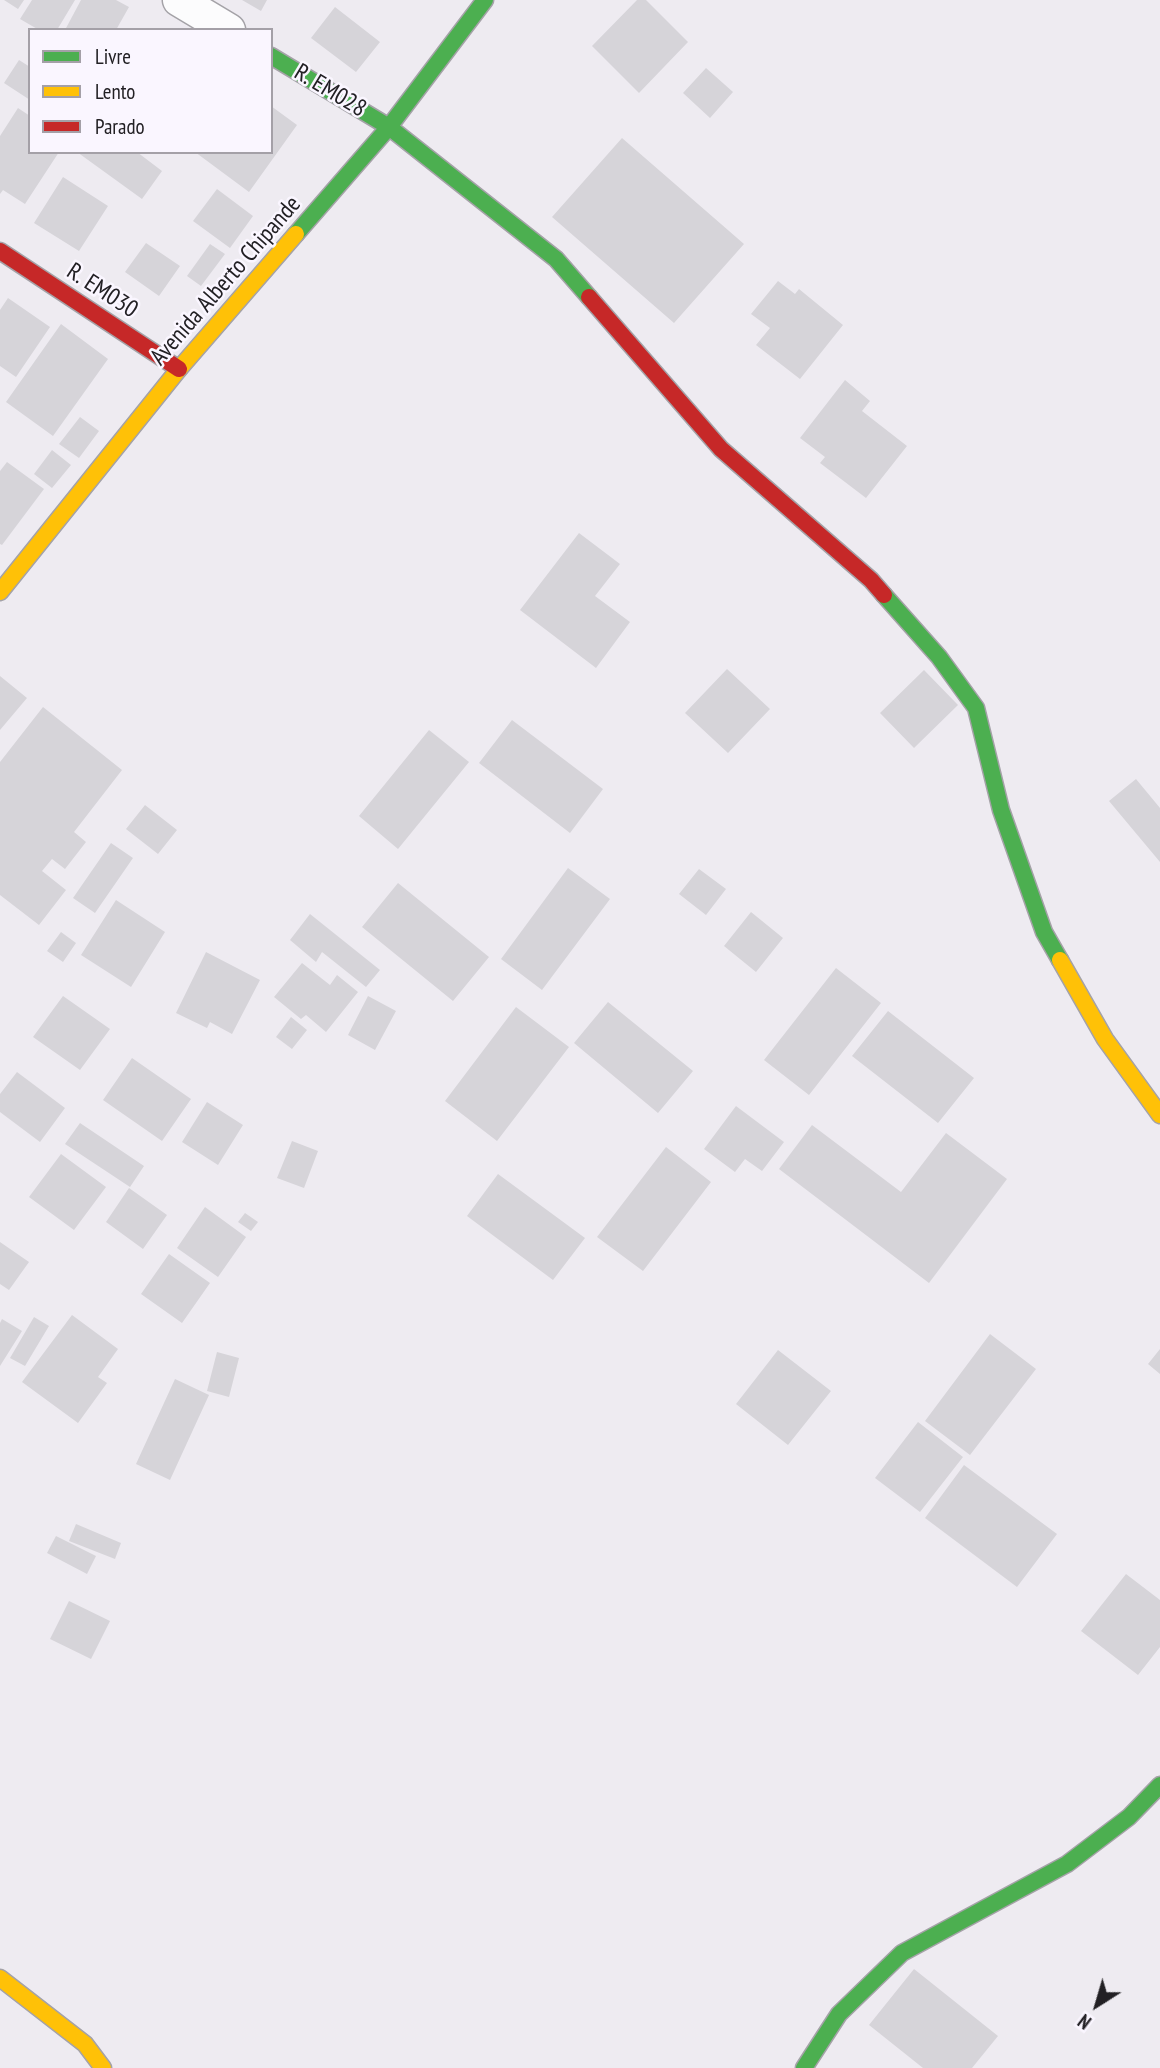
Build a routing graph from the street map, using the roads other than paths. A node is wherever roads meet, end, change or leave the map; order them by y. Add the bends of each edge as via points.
1 (179, 0) edge
2 (485, 0) edge
3 (226, 28) edge
4 (273, 57) edge
5 (389, 127) junction
6 (0, 251) edge
7 (179, 369) junction
8 (0, 592) edge
9 (1160, 1115) edge
10 (1160, 1785) edge
11 (0, 1978) edge
12 (103, 2068) edge
13 (804, 2068) edge

1 - 3 street
2 - 5 street, Avenida Alberto Chipande
4 - 5 street, R. EM028
5 - 7 street, Avenida Alberto Chipande
5 - 9 street, R. EM028 via 556,258 721,449 871,580 939,657 976,708 1001,810 1044,932 1105,1038
6 - 7 street, R. EM030
7 - 8 street, Avenida Alberto Chipande
10 - 13 street via 1129,1817 1067,1864 902,1953 839,2014
11 - 12 street via 85,2044

